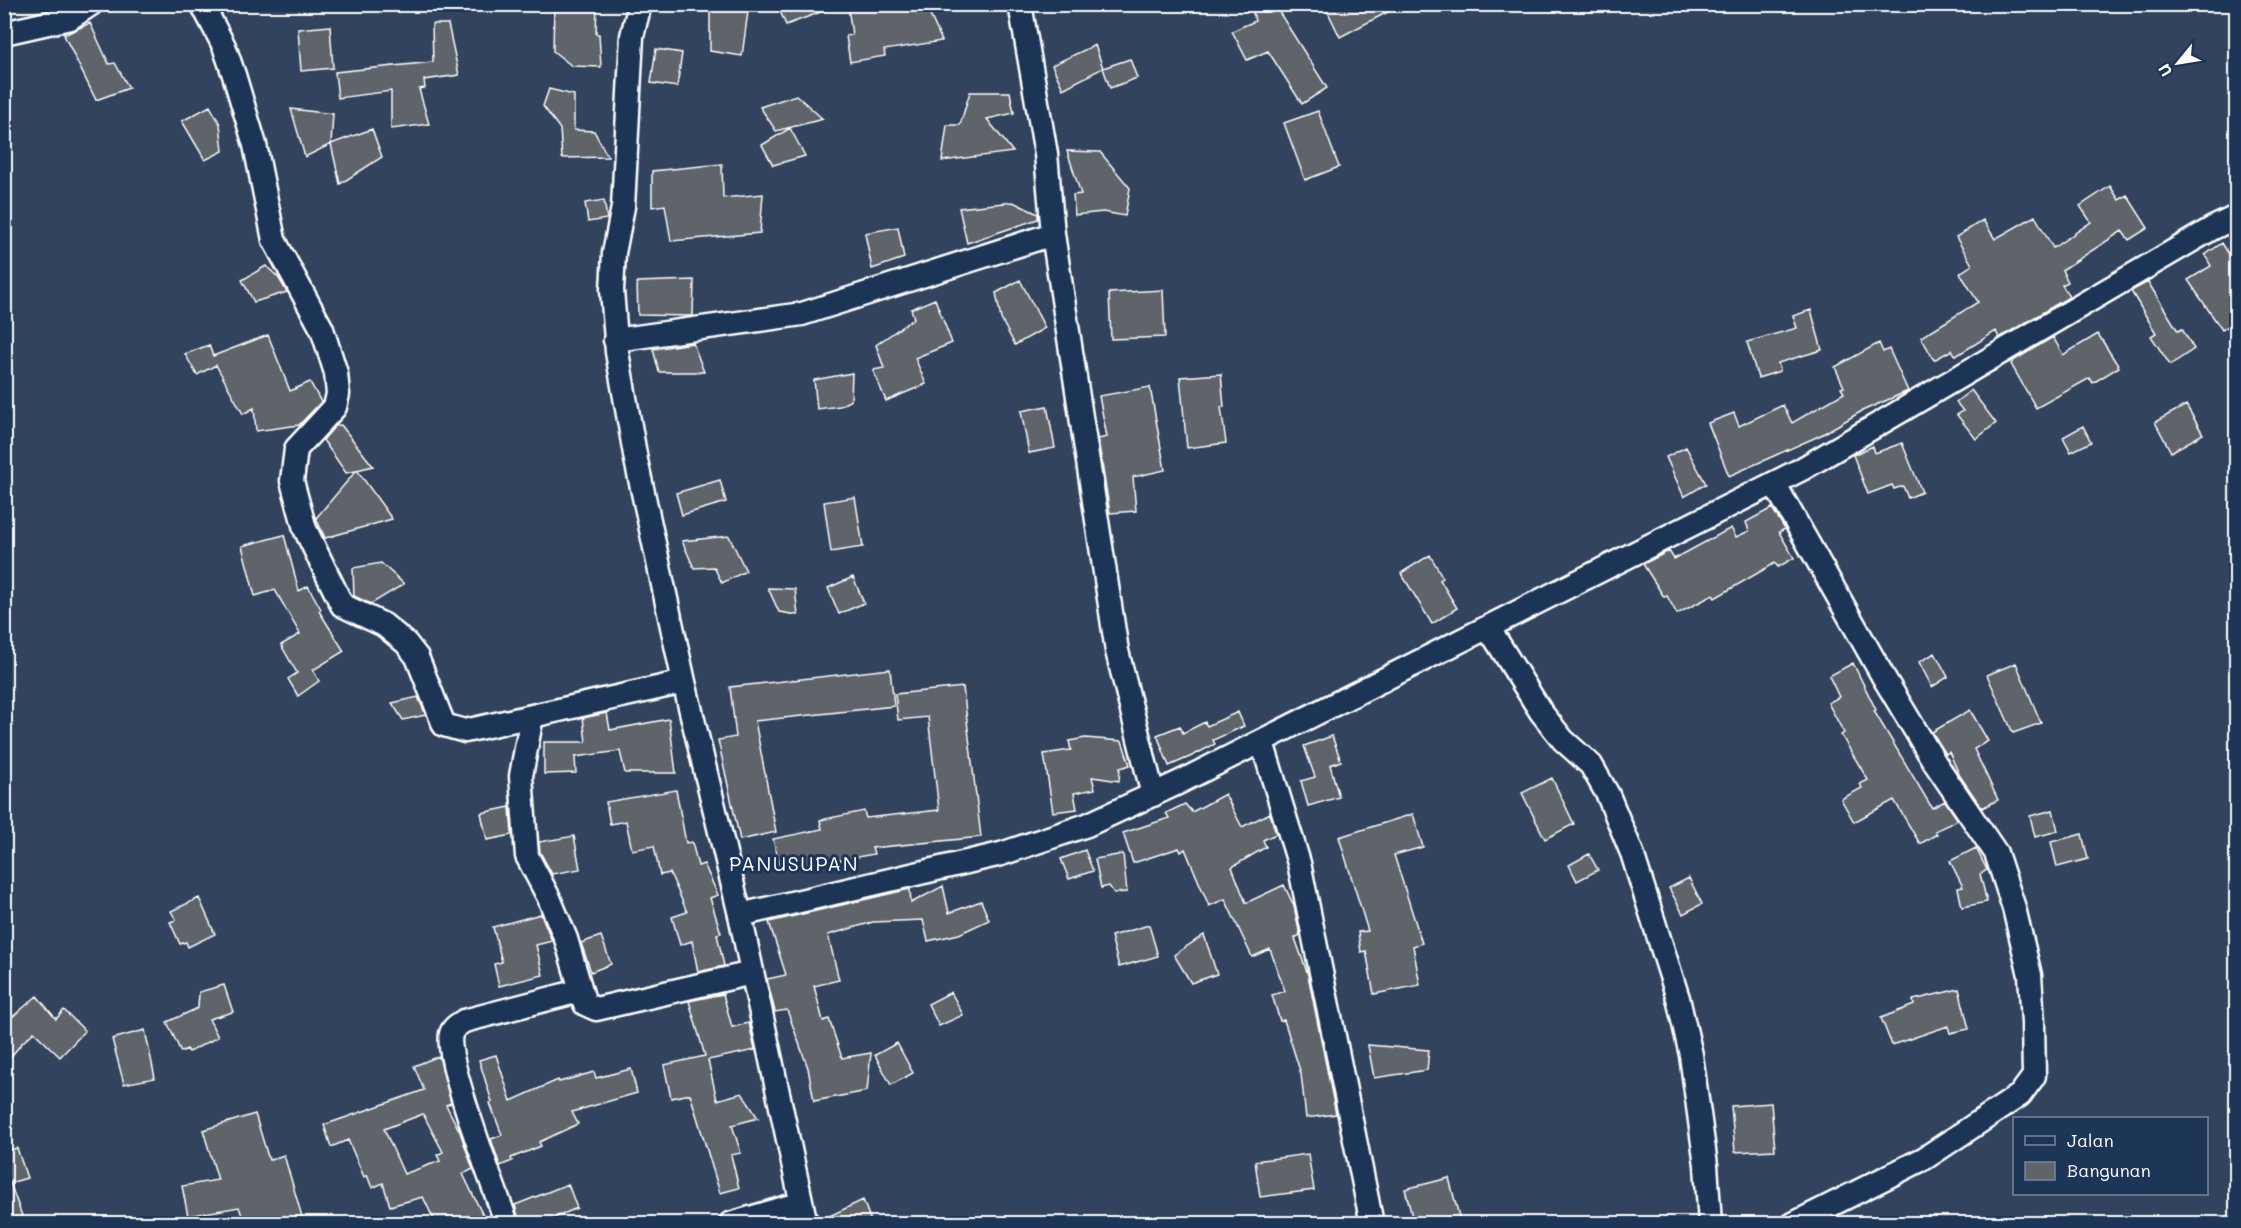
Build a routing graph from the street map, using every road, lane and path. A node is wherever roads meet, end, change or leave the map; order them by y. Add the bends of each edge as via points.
1 (91, 4) edge
2 (202, 4) edge
3 (640, 4) edge
4 (1020, 4) edge
5 (4, 33) edge
6 (2236, 217) edge
7 (1053, 234) junction
8 (615, 340) junction
9 (1774, 483) junction
10 (1485, 630) junction
11 (684, 682) junction
12 (532, 716) junction
13 (1262, 742) junction
14 (1153, 795) junction
15 (740, 915) junction
16 (752, 973) junction
17 (579, 991) junction
18 (803, 1213) edge
19 (507, 1224) edge
20 (730, 1224) edge
21 (1372, 1224) edge
22 (1710, 1224) edge
23 (1793, 1224) edge

1 - 5 street via 70,18
2 - 12 street via 234,75 255,145 274,240 322,329 336,373 335,407 296,448 292,481 305,529 342,605 394,632 417,657 444,725 465,731
3 - 8 street via 632,36 622,207 614,253
4 - 7 street via 1046,154
6 - 9 street
7 - 8 street via 802,314
7 - 14 street via 1117,651
8 - 11 street via 636,460
9 - 10 street
9 - 23 street via 1935,763 1996,853 2030,975 2033,1022 2034,1076 2020,1095 1925,1158
10 - 13 street via 1293,723
10 - 22 street via 1495,638 1546,719 1591,765 1632,853 1678,998 1691,1055
11 - 12 street
11 - 15 street
12 - 17 street via 521,776 527,856 566,939
13 - 14 street
13 - 21 street via 1299,862
14 - 15 street via 1087,825 1002,854
15 - 16 street
16 - 17 street via 596,1009 585,1004
16 - 18 street
17 - 19 street via 464,1022 450,1036 470,1119
18 - 20 street

